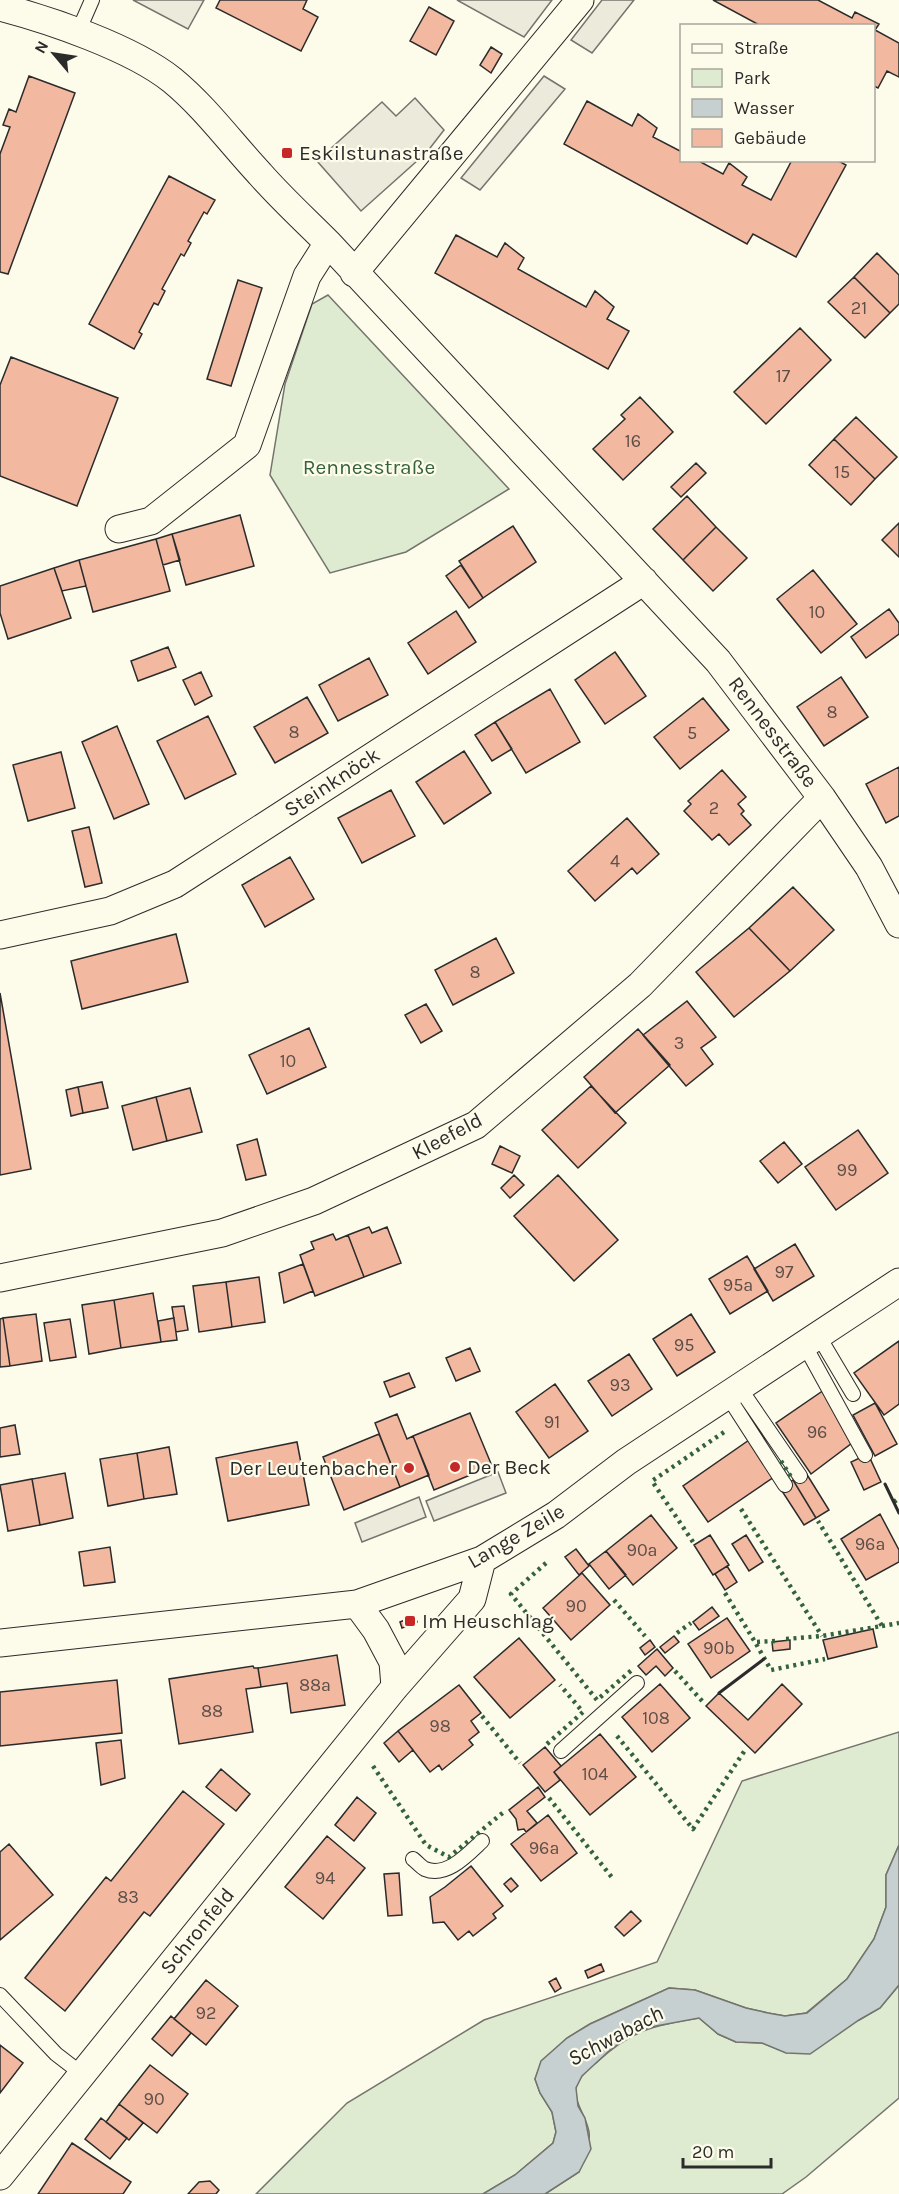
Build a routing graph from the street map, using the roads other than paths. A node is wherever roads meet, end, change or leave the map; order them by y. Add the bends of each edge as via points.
1 (92, 0) edge
2 (580, 0) edge
3 (0, 7) edge
4 (78, 32) junction
5 (328, 243) junction
6 (354, 273) junction
7 (119, 529) dead end
8 (644, 581) junction
9 (822, 798) junction
10 (899, 924) edge
11 (0, 935) edge
12 (0, 1278) edge
13 (899, 1282) edge
14 (811, 1340) junction
15 (733, 1391) junction
16 (853, 1394) dead end
17 (865, 1455) dead end
18 (800, 1476) dead end
19 (785, 1485) dead end
20 (482, 1560) junction
21 (357, 1604) junction
22 (0, 1643) edge
23 (637, 1683) dead end
24 (395, 1688) junction
25 (561, 1751) dead end
26 (482, 1841) dead end
27 (414, 1860) dead end
28 (0, 1995) edge
29 (82, 2074) junction
30 (0, 2176) edge

1 - 4 lane
2 - 6 street
3 - 4 street, Rennesstraße
4 - 5 street, Rennesstraße via 134,56 193,98 261,176
5 - 6 street, Rennesstraße
5 - 7 street via 307,276 248,445 151,521
6 - 8 street, Rennesstraße
8 - 9 street, Rennesstraße via 718,661
8 - 11 street, Steinknöck via 175,884 110,911
9 - 10 street, Rennesstraße via 869,867
9 - 12 street, Kleefeld via 640,985 476,1125 314,1201 222,1233
13 - 14 street, Lange Zeile
14 - 15 street, Lange Zeile
14 - 16 lane
14 - 17 lane
15 - 18 lane
15 - 19 lane
15 - 20 street, Lange Zeile via 626,1462 556,1515
20 - 21 street, Lange Zeile
20 - 24 street, Schronfeld via 472,1599
21 - 22 street, Lange Zeile
21 - 24 street via 393,1662
23 - 25 lane
24 - 29 street, Schronfeld
26 - 27 lane via 458,1863 439,1871 425,1869
28 - 29 lane via 56,2054
29 - 30 street, Schronfeld

